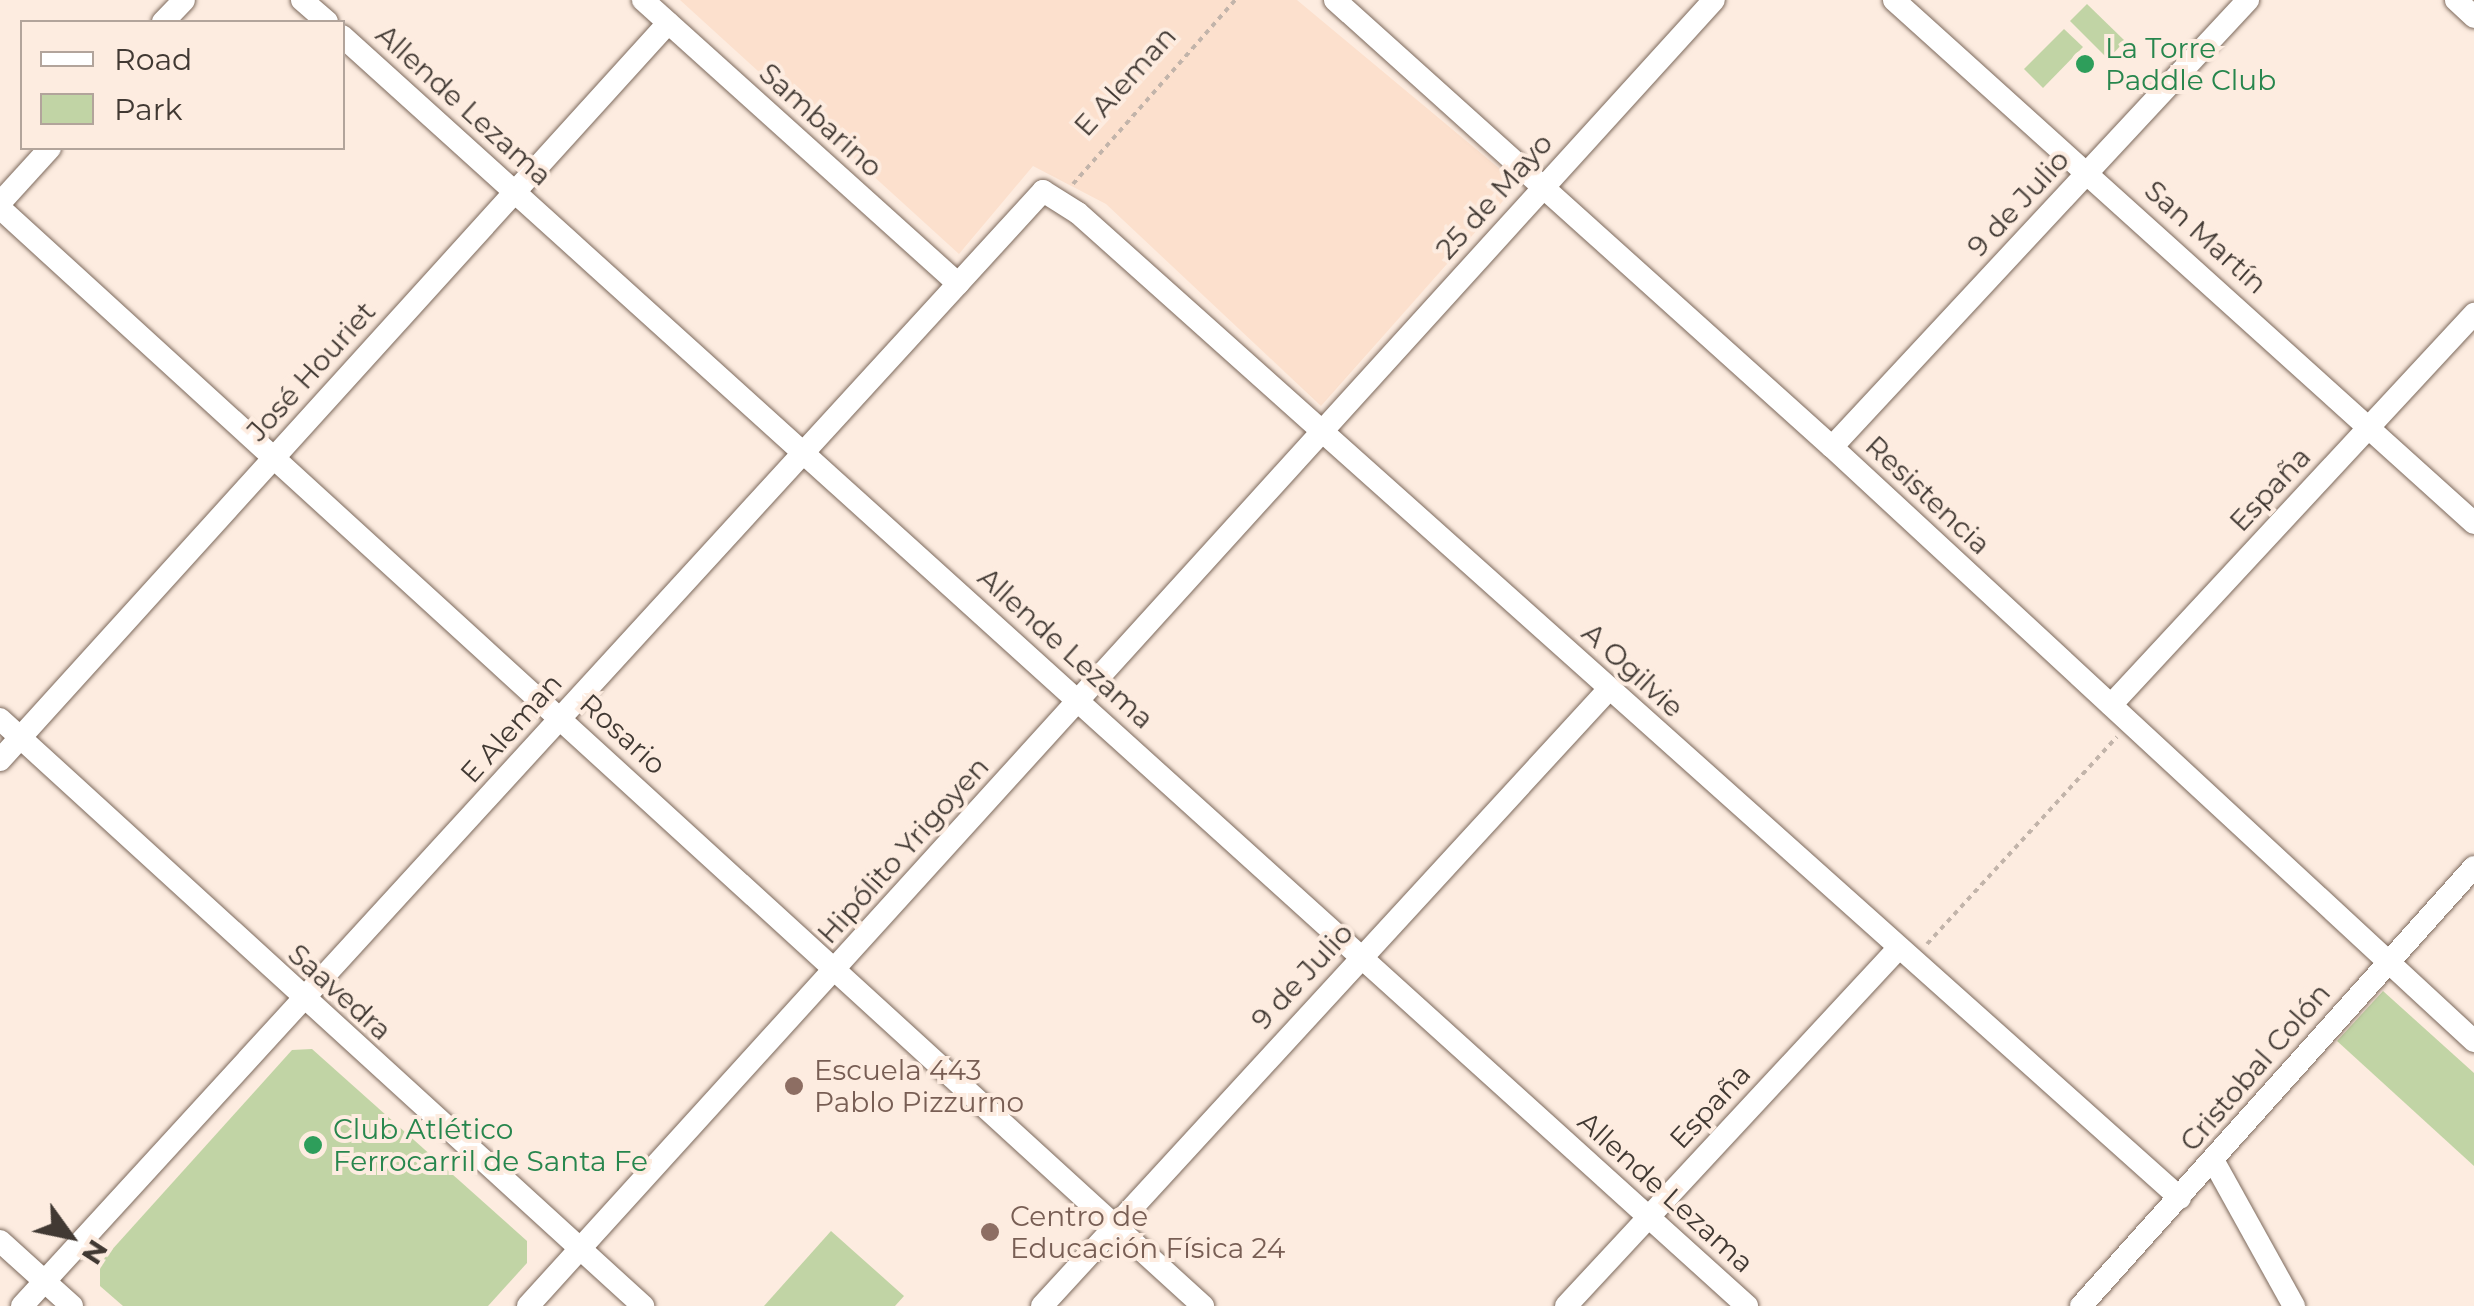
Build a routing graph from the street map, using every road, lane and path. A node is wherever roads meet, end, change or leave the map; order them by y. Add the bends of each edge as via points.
1 (184, 0) edge
2 (302, 0) edge
3 (643, 0) edge
4 (1235, 0) edge
5 (1335, 0) edge
6 (1714, 0) edge
7 (1894, 0) edge
8 (2248, 0) edge
9 (2456, 0) edge
10 (2474, 17) edge
11 (165, 20) edge
12 (325, 20) edge
13 (668, 23) junction
14 (345, 39) edge
15 (48, 150) edge
16 (2088, 171) junction
17 (1544, 184) junction
18 (515, 191) junction
19 (1051, 196) junction
20 (0, 205) edge
21 (958, 284) junction
22 (2474, 314) edge
23 (2369, 427) junction
24 (1323, 434) junction
25 (1832, 447) junction
26 (804, 452) junction
27 (275, 456) junction
28 (2474, 523) edge
29 (1609, 689) junction
30 (1080, 700) junction
31 (2110, 704) junction
32 (561, 718) junction
33 (0, 719) edge
34 (2130, 723) junction
35 (21, 738) junction
36 (0, 760) edge
37 (2474, 867) edge
38 (1362, 954) junction
39 (1906, 954) junction
40 (2388, 961) junction
41 (836, 968) junction
42 (303, 999) junction
43 (2474, 1041) edge
44 (2213, 1160) junction
45 (2180, 1198) junction
46 (1648, 1216) junction
47 (1114, 1226) junction
48 (0, 1241) edge
49 (580, 1249) junction
50 (44, 1281) junction
51 (22, 1306) edge
52 (72, 1306) edge
53 (528, 1306) edge
54 (643, 1306) edge
55 (1042, 1306) edge
56 (1202, 1306) edge
57 (1566, 1306) edge
58 (1747, 1306) edge
59 (2082, 1306) edge
60 (2294, 1306) edge

1 - 11 street
2 - 12 street
3 - 13 street, Sambarino
4 - 19 path, E Aleman
5 - 17 street, Resistencia
6 - 17 street, 25 de Mayo
7 - 16 street, San Martín
8 - 16 street, 9 de Julio
9 - 10 street
13 - 18 street, José Houriet
13 - 21 street, Sambarino
14 - 18 street, Allende Lezama
15 - 20 street
16 - 23 street, San Martín
16 - 25 street, 9 de Julio
17 - 24 street, 25 de Mayo
17 - 25 street, Resistencia
18 - 26 street, Allende Lezama
18 - 27 street, José Houriet
19 - 21 street, E Aleman
19 - 24 street, A Ogilvie
20 - 27 street, Rosario
21 - 26 street, E Aleman
22 - 23 street, España
23 - 28 street, San Martín
23 - 31 street, España
24 - 29 street, A Ogilvie
24 - 30 street, Hipólito Yrigoyen
25 - 31 street, Resistencia
26 - 30 street, Allende Lezama
26 - 32 street, E Aleman
27 - 32 street, Rosario
27 - 35 street, José Houriet
29 - 38 street, 9 de Julio
29 - 39 street, A Ogilvie
30 - 38 street, Allende Lezama
30 - 41 street, Hipólito Yrigoyen
31 - 34 street, Resistencia
32 - 41 street, Rosario
32 - 42 street, E Aleman
33 - 35 street, Saavedra
34 - 39 path
34 - 40 street, Resistencia
35 - 36 street, José Houriet
35 - 42 street, Saavedra
37 - 40 street, Cristobal Colón
38 - 46 street, Allende Lezama
38 - 47 street, 9 de Julio
39 - 45 street, A Ogilvie
39 - 46 street, España
40 - 43 street, Resistencia
40 - 44 street, Cristobal Colón
41 - 47 street, Rosario
41 - 49 street, Hipólito Yrigoyen
42 - 49 street, Saavedra
42 - 50 street, E Aleman
44 - 45 street, Cristobal Colón
44 - 60 street
45 - 59 street, Cristobal Colón
46 - 57 street, España
46 - 58 street, Allende Lezama
47 - 55 street, 9 de Julio
47 - 56 street, Rosario
48 - 50 street
49 - 53 street, Hipólito Yrigoyen
49 - 54 street, Saavedra
50 - 51 street, E Aleman
50 - 52 street

